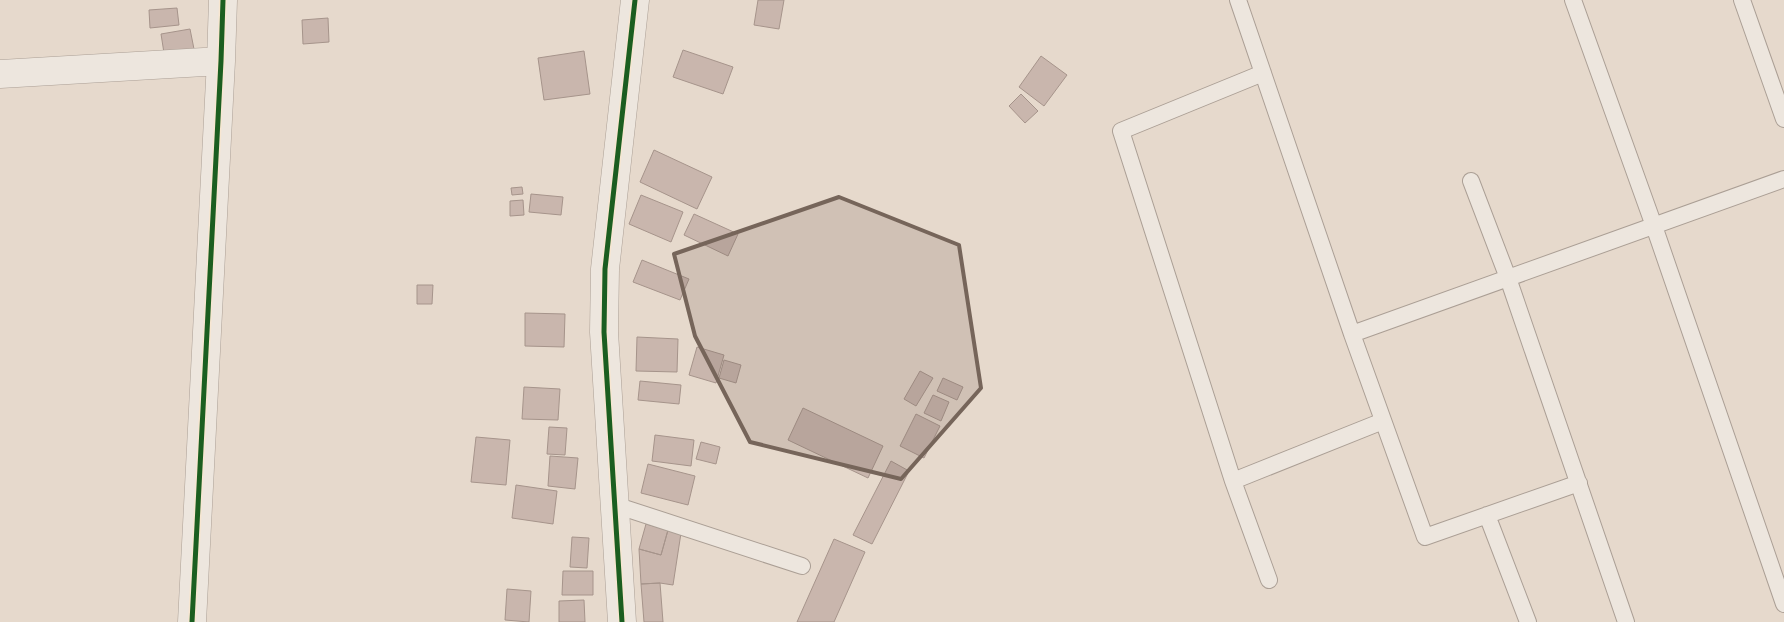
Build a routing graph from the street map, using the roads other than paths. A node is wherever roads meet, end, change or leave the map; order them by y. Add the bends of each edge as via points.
1 (222, 0) edge
2 (635, 0) edge
3 (1238, 0) edge
4 (1573, 0) edge
5 (1742, 0) edge
6 (221, 61) junction
7 (1263, 73) junction
8 (0, 74) edge
9 (1784, 119) edge
10 (1784, 179) edge
11 (1471, 181) dead end
12 (1654, 226) junction
13 (1508, 278) junction
14 (1352, 334) junction
15 (1383, 421) junction
16 (1233, 481) junction
17 (1579, 483) junction
18 (614, 505) junction
19 (1487, 515) junction
20 (802, 566) dead end
21 (1269, 580) dead end
22 (1784, 604) edge
23 (192, 622) edge
24 (622, 622) edge
25 (1528, 622) edge
26 (1626, 622) edge

1 - 6 street
2 - 18 street via 605,269 604,332
3 - 7 lane
4 - 12 lane
5 - 9 lane
6 - 8 street
6 - 23 street
7 - 14 lane
7 - 16 lane via 1121,131
10 - 12 lane
11 - 13 lane
12 - 13 lane
12 - 22 lane
13 - 14 lane
13 - 17 lane
14 - 15 lane
15 - 16 lane
15 - 19 lane via 1425,537
16 - 21 lane
17 - 19 lane
17 - 26 lane
18 - 20 lane
18 - 24 street
19 - 25 lane

